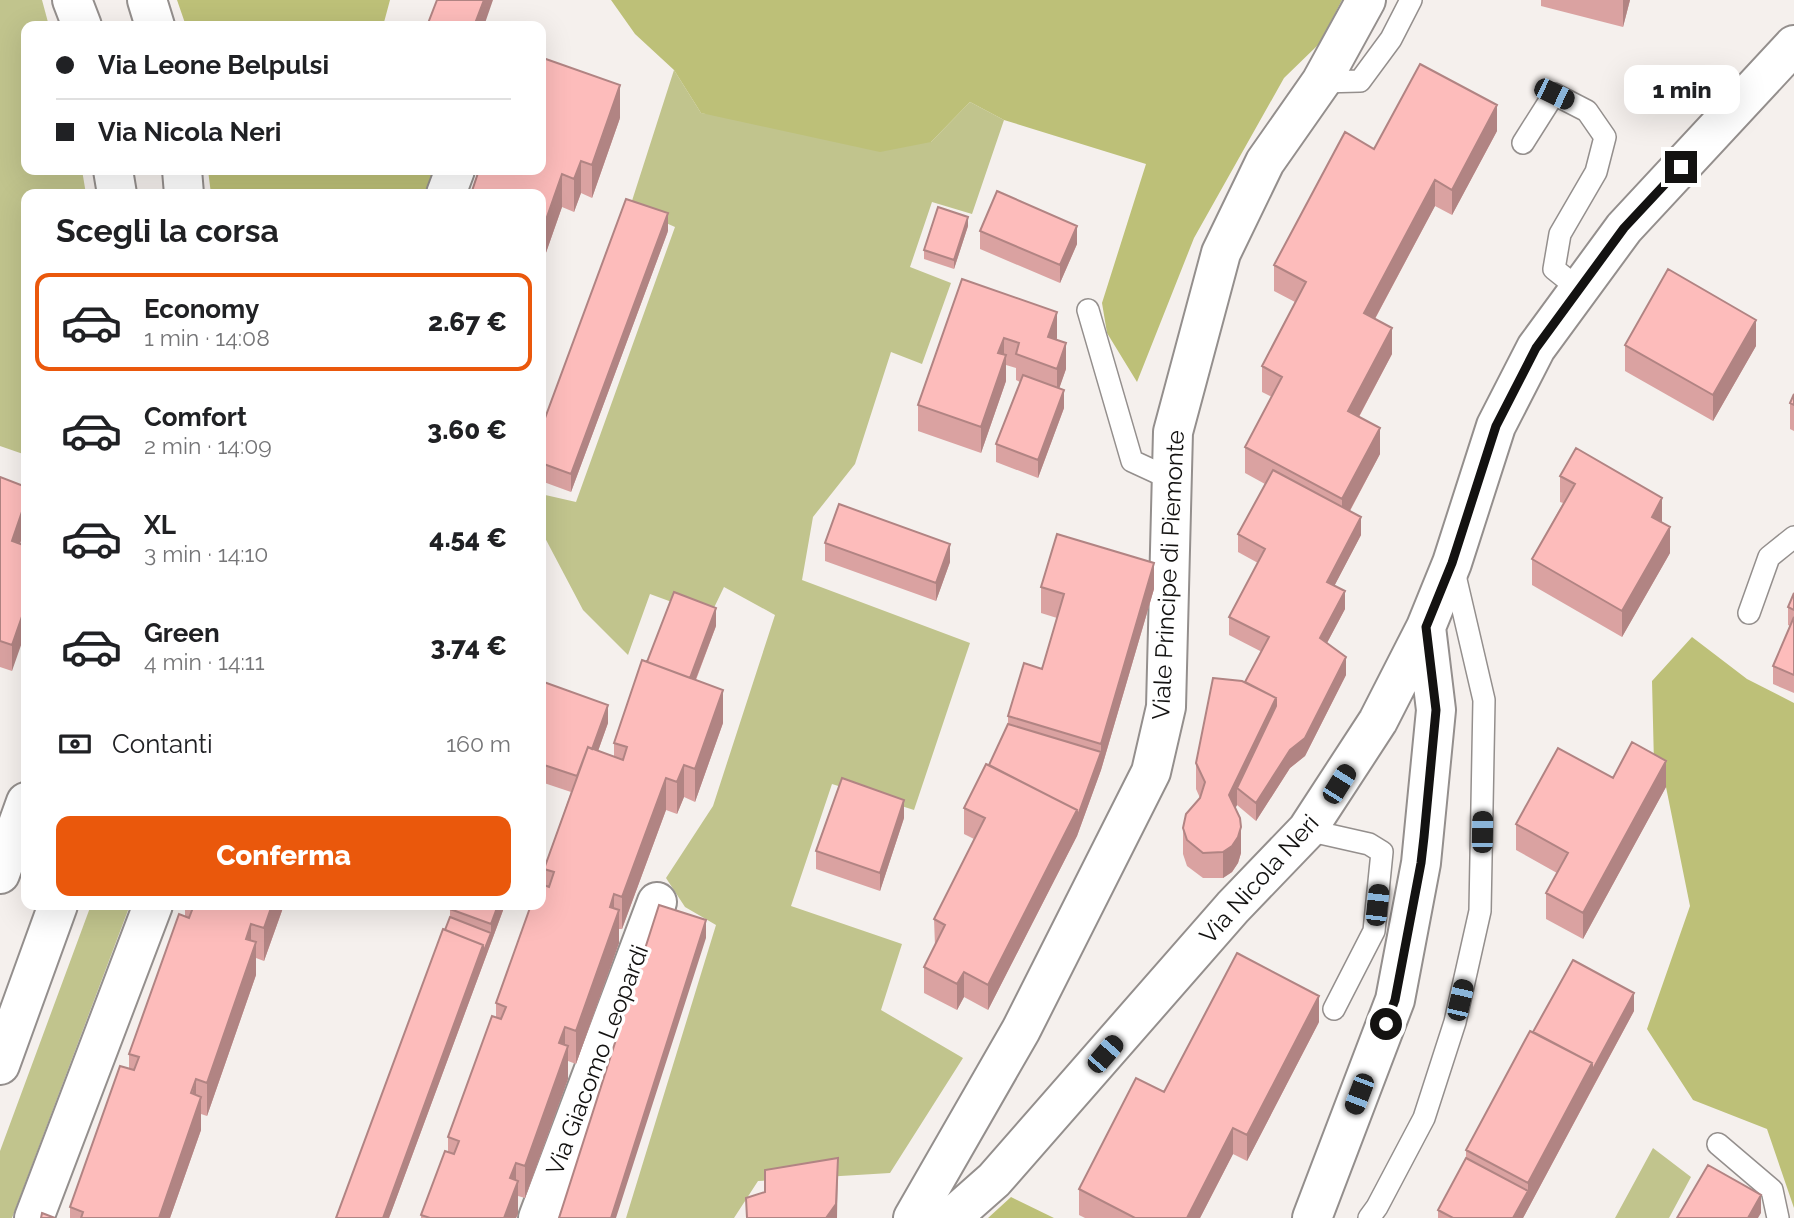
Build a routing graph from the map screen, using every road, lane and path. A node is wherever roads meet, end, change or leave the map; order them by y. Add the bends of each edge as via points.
1 (72, 0) edge
2 (147, 0) edge
3 (1366, 0) edge
4 (1411, 0) edge
5 (80, 21) edge
6 (153, 21) edge
7 (1794, 45) edge
8 (1321, 82) junction
9 (1524, 144) dead end
10 (1579, 289) junction
11 (1088, 310) dead end
12 (1171, 479) junction
13 (1794, 537) edge
14 (1452, 563) junction
15 (1749, 613) dead end
16 (1426, 627) junction
17 (21, 816) edge
18 (1307, 830) junction
19 (0, 874) edge
20 (657, 902) dead end
21 (56, 910) edge
22 (151, 910) edge
23 (1334, 1009) dead end
24 (0, 1065) edge
25 (1718, 1144) dead end
26 (34, 1218) edge
27 (538, 1218) edge
28 (913, 1218) edge
29 (951, 1218) edge
30 (1312, 1218) edge
31 (1369, 1218) edge
32 (1778, 1218) edge

1 - 5 street
2 - 6 street
3 - 8 street, Viale Principe di Piemonte
4 - 8 lane via 1391,39 1360,81
7 - 10 street, Via Nicola Neri via 1624,228
8 - 12 street, Viale Principe di Piemonte via 1265,162 1221,253 1173,432
9 - 10 lane via 1554,94 1587,111 1605,137 1596,172 1560,234 1554,269
10 - 14 street, Via Nicola Neri via 1536,348 1496,426
11 - 12 lane via 1132,461
12 - 28 street, Viale Principe di Piemonte via 1166,707 1151,772 1021,1030
13 - 15 lane via 1769,557
14 - 16 street, Via Nicola Neri
14 - 31 lane via 1484,700 1480,911 1455,1022 1424,1118
16 - 18 street, Via Nicola Neri via 1378,721
16 - 30 street via 1436,710 1421,863 1395,1000
17 - 19 street
18 - 23 lane via 1369,844 1382,852 1374,931
18 - 29 street, Via Nicola Neri via 1233,906 994,1180
20 - 27 street, Via Giacomo Leopardi
21 - 24 street
22 - 26 street
25 - 32 lane via 1772,1190

